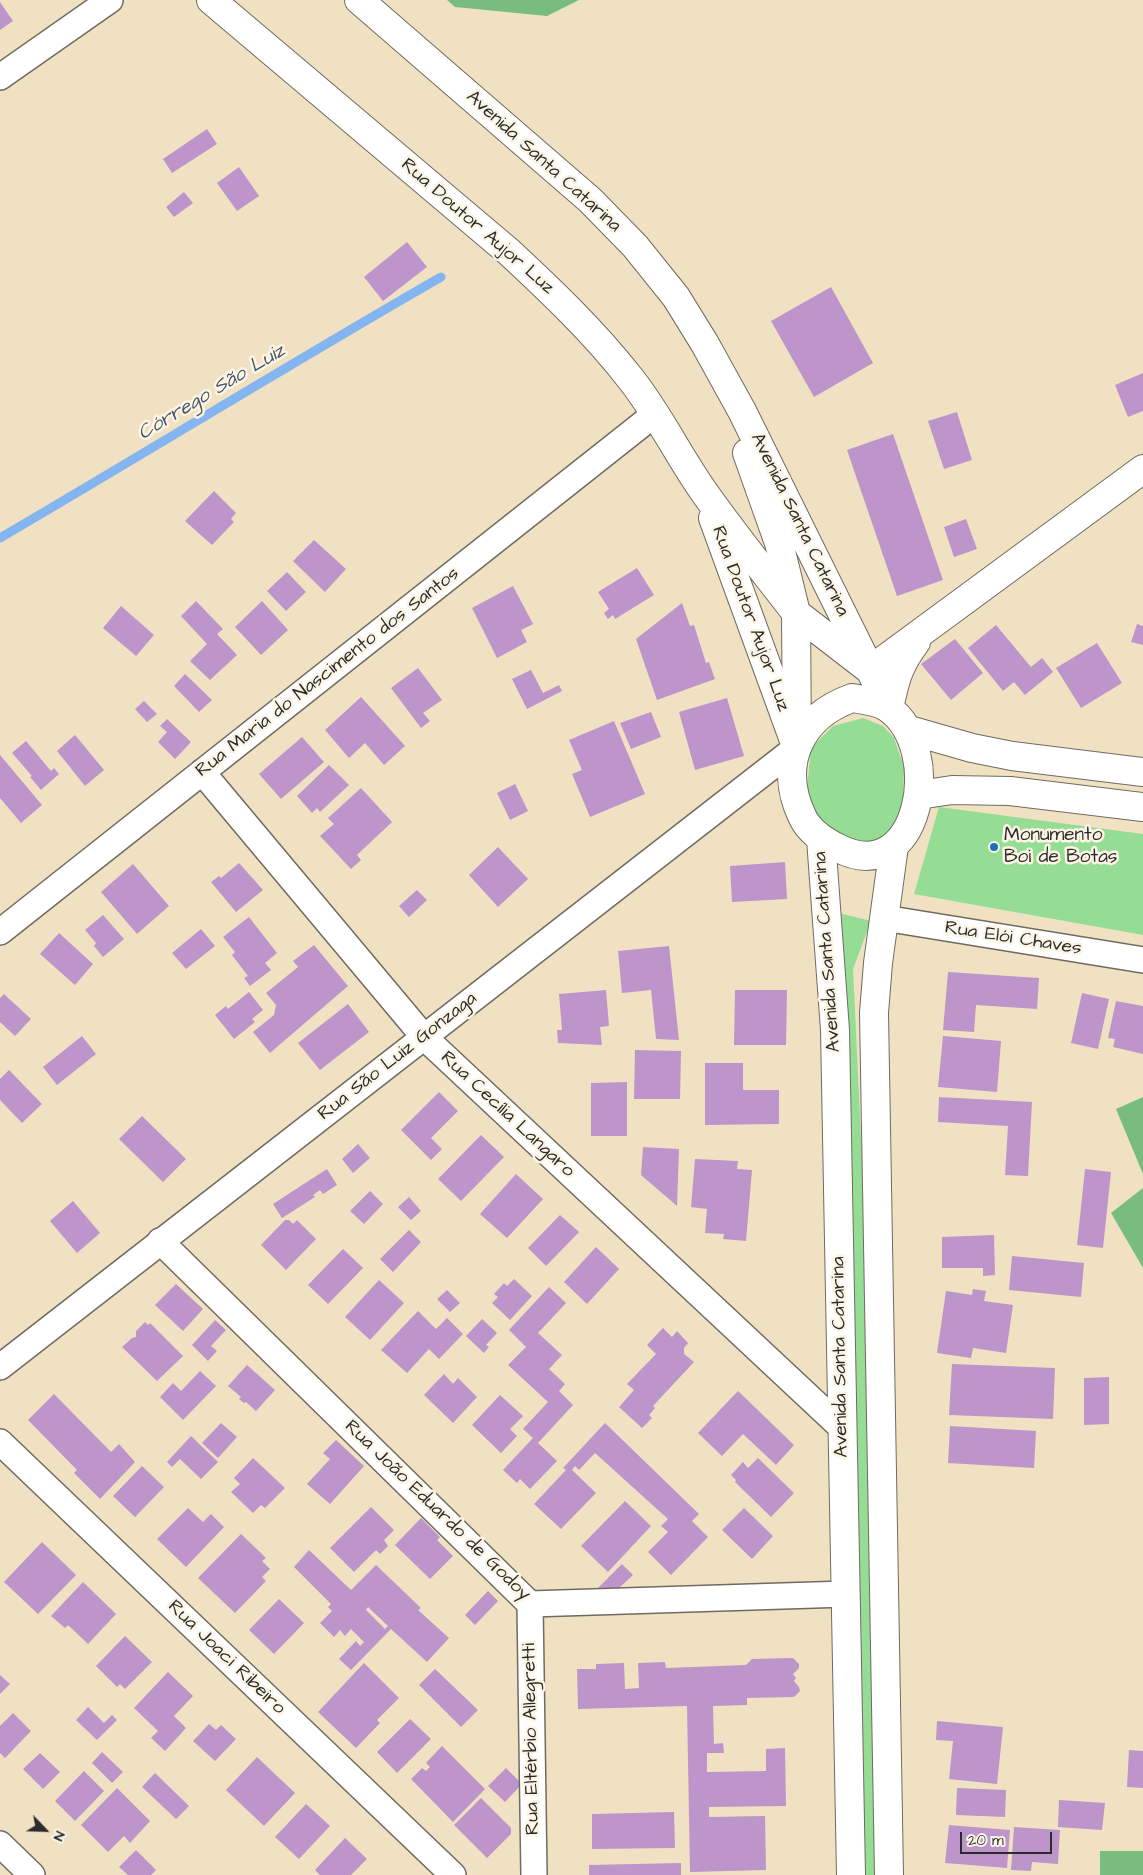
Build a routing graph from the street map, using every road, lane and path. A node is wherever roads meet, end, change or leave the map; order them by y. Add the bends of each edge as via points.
1 (110, 0) edge
2 (211, 0) edge
3 (359, 0) edge
4 (0, 78) edge
5 (706, 344) junction
6 (656, 414) junction
7 (1143, 469) edge
8 (704, 491) junction
9 (796, 614) junction
10 (924, 631) junction
11 (870, 670) junction
12 (889, 708) junction
13 (909, 730) junction
14 (796, 747) junction
15 (202, 772) junction
16 (1143, 772) edge
17 (919, 795) junction
18 (1143, 807) edge
19 (821, 839) junction
20 (894, 846) junction
21 (884, 918) junction
22 (0, 932) edge
23 (1143, 960) edge
24 (424, 1037) junction
25 (160, 1241) junction
26 (0, 1367) edge
27 (842, 1428) junction
28 (0, 1442) edge
29 (846, 1594) junction
30 (530, 1604) junction
31 (4, 1857) edge
32 (32, 1875) edge
33 (453, 1875) edge
34 (534, 1875) edge
35 (851, 1875) edge
36 (889, 1875) edge

1 - 4 street
2 - 6 main road, Rua Doutor Aujor Luz via 509,252 598,340
3 - 5 main road, Avenida Santa Catarina via 590,200 635,246 670,290
5 - 9 main road, Avenida Santa Catarina via 779,543
5 - 11 main road, Avenida Santa Catarina
6 - 8 main road, Rua Doutor Aujor Luz
6 - 15 street, Rua Maria do Nascimento dos Santos
7 - 10 main road
8 - 9 main road, Rua Doutor Aujor Luz
8 - 14 main road, Rua Doutor Aujor Luz
9 - 11 main road, Rua Doutor Aujor Luz
9 - 14 main road, Avenida Santa Catarina
10 - 11 main road
10 - 12 main road via 897,673
11 - 12 main road, Avenida Santa Catarina
11 - 14 main road via 818,708
12 - 13 main road
12 - 14 main road via 873,701 852,698 836,704 809,727
13 - 16 main road via 1012,756
13 - 17 main road via 919,766
14 - 19 main road via 791,767 796,803 805,822
14 - 24 street, Rua São Luiz Gonzaga
15 - 22 street, Rua Maria do Nascimento dos Santos
15 - 24 street, Rua Cecília Langaro
17 - 18 main road via 952,790 1010,791
17 - 20 main road via 906,832
19 - 20 main road via 843,851 862,856 880,853
19 - 27 main road, Avenida Santa Catarina via 835,1030
20 - 21 main road, Avenida Santa Catarina
21 - 23 street, Rua Elói Chaves
21 - 36 main road, Avenida Santa Catarina via 874,1013 874,1067
24 - 25 street, Rua São Luiz Gonzaga
24 - 27 street, Rua Cecília Langaro
25 - 26 street, Rua São Luiz Gonzaga
25 - 30 street, Rua João Eduardo de Godoy
27 - 29 main road, Avenida Santa Catarina
28 - 33 street, Rua Joaci Ribeiro
29 - 30 street, Rua João Eduardo de Godoy
29 - 35 main road, Avenida Santa Catarina
30 - 34 street, Rua Eltérbio Allegretti
31 - 32 street

